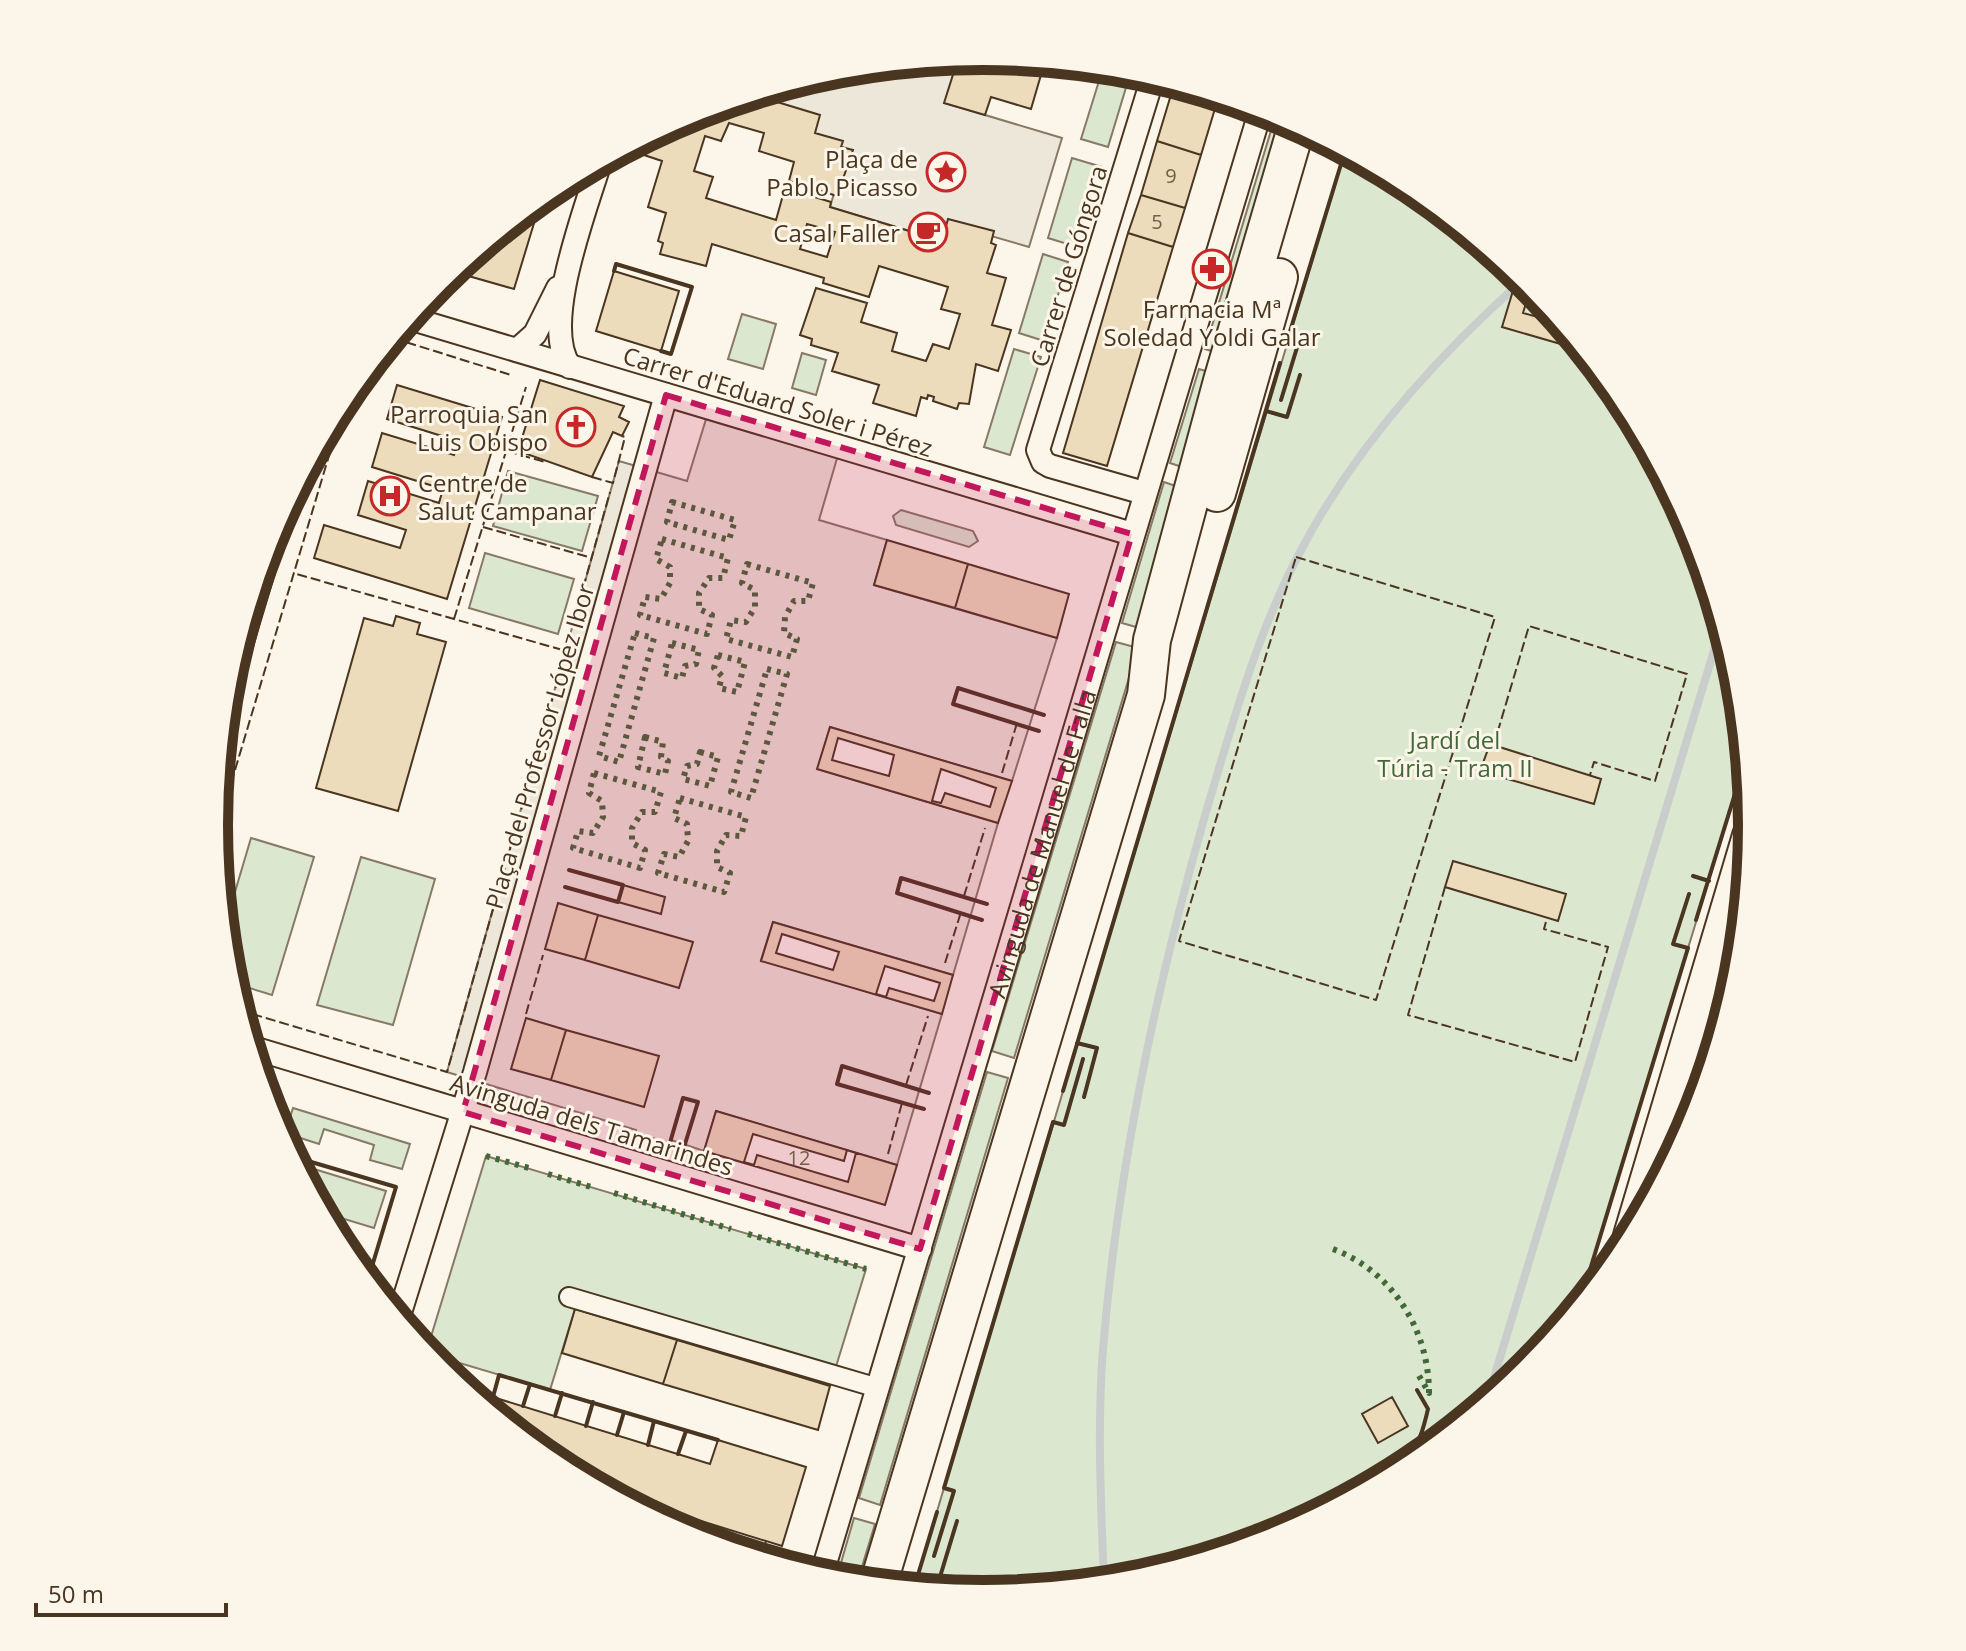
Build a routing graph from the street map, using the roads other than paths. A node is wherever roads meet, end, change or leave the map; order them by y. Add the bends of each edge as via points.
1 (1149, 89) edge
2 (1257, 122) edge
3 (1293, 137) edge
4 (1316, 148) edge
5 (596, 177) edge
6 (572, 257) junction
7 (420, 321) edge
8 (517, 350) junction
9 (570, 367) junction
10 (666, 395) junction
11 (1144, 493) junction
12 (1132, 534) junction
13 (1146, 695) junction
14 (1736, 887) edge
15 (263, 1051) edge
16 (463, 1112) junction
17 (1647, 1185) edge
18 (920, 1249) junction
19 (569, 1297) dead end
20 (402, 1307) edge
21 (878, 1388) junction
22 (825, 1564) edge
23 (881, 1574) edge

1 - 11 street, Carrer de Góngora via 1038,450 1050,466
2 - 11 street, Avinguda de Manuel de Falla
3 - 13 main road via 1155,625
4 - 13 main road via 1172,645
5 - 6 street
6 - 8 street via 540,324
6 - 9 street via 559,334
7 - 8 street, Carrer d'Eduard Soler i Pérez
8 - 9 street, Carrer d'Eduard Soler i Pérez
9 - 10 street, Carrer d'Eduard Soler i Pérez
10 - 12 street, Carrer d'Eduard Soler i Pérez
10 - 16 street, Plaça del Professor López Ibor
11 - 12 street, Avinguda de Manuel de Falla
12 - 18 street, Avinguda de Manuel de Falla
13 - 23 main road
14 - 17 main road
15 - 16 street, Avinguda dels Tamarindes
16 - 18 street, Avinguda dels Tamarindes
16 - 20 street, Plaça del Professor López Ibor
18 - 21 street, Avinguda de Manuel de Falla
19 - 21 street
21 - 22 street, Avinguda de Manuel de Falla

